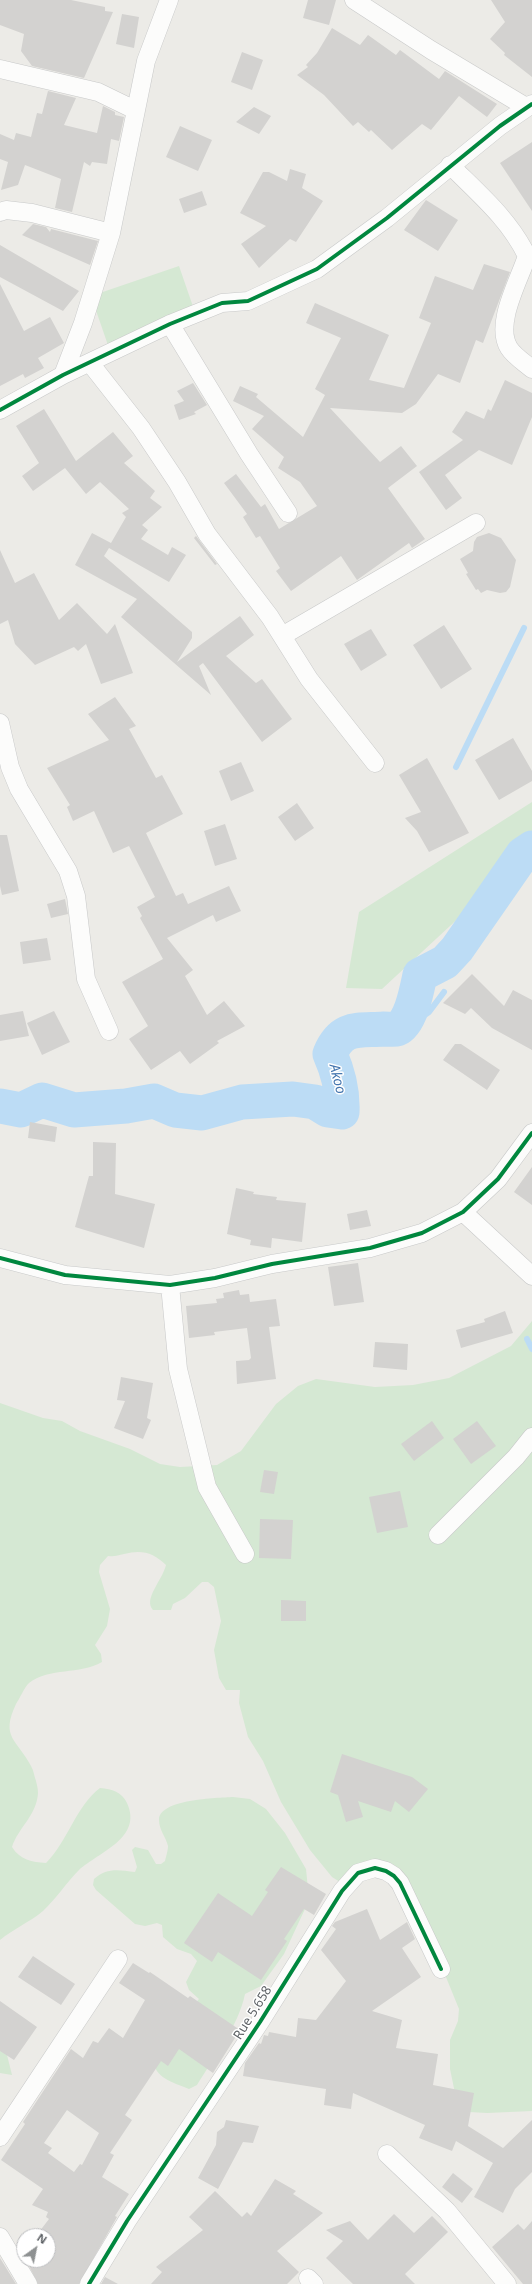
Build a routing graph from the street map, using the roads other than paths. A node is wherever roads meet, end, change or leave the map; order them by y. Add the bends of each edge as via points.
1 (169, 0) edge
2 (354, 0) edge
3 (0, 69) edge
4 (529, 106) edge
5 (135, 110) junction
6 (450, 165) junction
7 (0, 212) edge
8 (111, 233) junction
9 (170, 324) junction
10 (90, 363) junction
11 (532, 369) edge
12 (63, 375) junction
13 (0, 410) edge
14 (288, 513) dead end
15 (476, 523) dead end
16 (282, 636) junction
17 (0, 724) edge
18 (375, 763) dead end
19 (109, 1031) dead end
20 (532, 1133) edge
21 (462, 1212) junction
22 (0, 1258) edge
23 (532, 1276) edge
24 (170, 1285) junction
25 (532, 1437) edge
26 (438, 1535) dead end
27 (246, 1554) dead end
28 (118, 1960) dead end
29 (441, 1968) dead end
30 (0, 2136) edge
31 (388, 2154) dead end
32 (0, 2237) edge
33 (28, 2284) edge
34 (89, 2284) edge
35 (507, 2284) edge

1 - 5 street via 146,61
2 - 4 street via 431,50
3 - 5 street via 98,92
4 - 6 street
5 - 8 street
6 - 9 street via 387,218 317,269 248,301 222,303
6 - 11 street via 504,219 518,237 527,256 503,325 509,348
7 - 8 street via 6,210 32,213
8 - 12 street via 83,323
9 - 10 street
9 - 14 street
10 - 12 street
10 - 16 street via 141,428 177,482 207,534 237,571
12 - 13 street
15 - 16 street
16 - 18 street via 309,679
17 - 19 street via 10,767 19,789 68,871 76,896 86,979
20 - 21 street via 498,1179
21 - 23 street
21 - 24 street via 422,1233 370,1248 272,1264 215,1278
22 - 24 street via 65,1275
24 - 27 street via 178,1369 207,1487
25 - 26 street via 516,1457
28 - 30 street
29 - 34 street, Rue 5.658 via 400,1883 386,1871 375,1868 358,1873 342,1891
31 - 35 street via 447,2211
32 - 33 street

